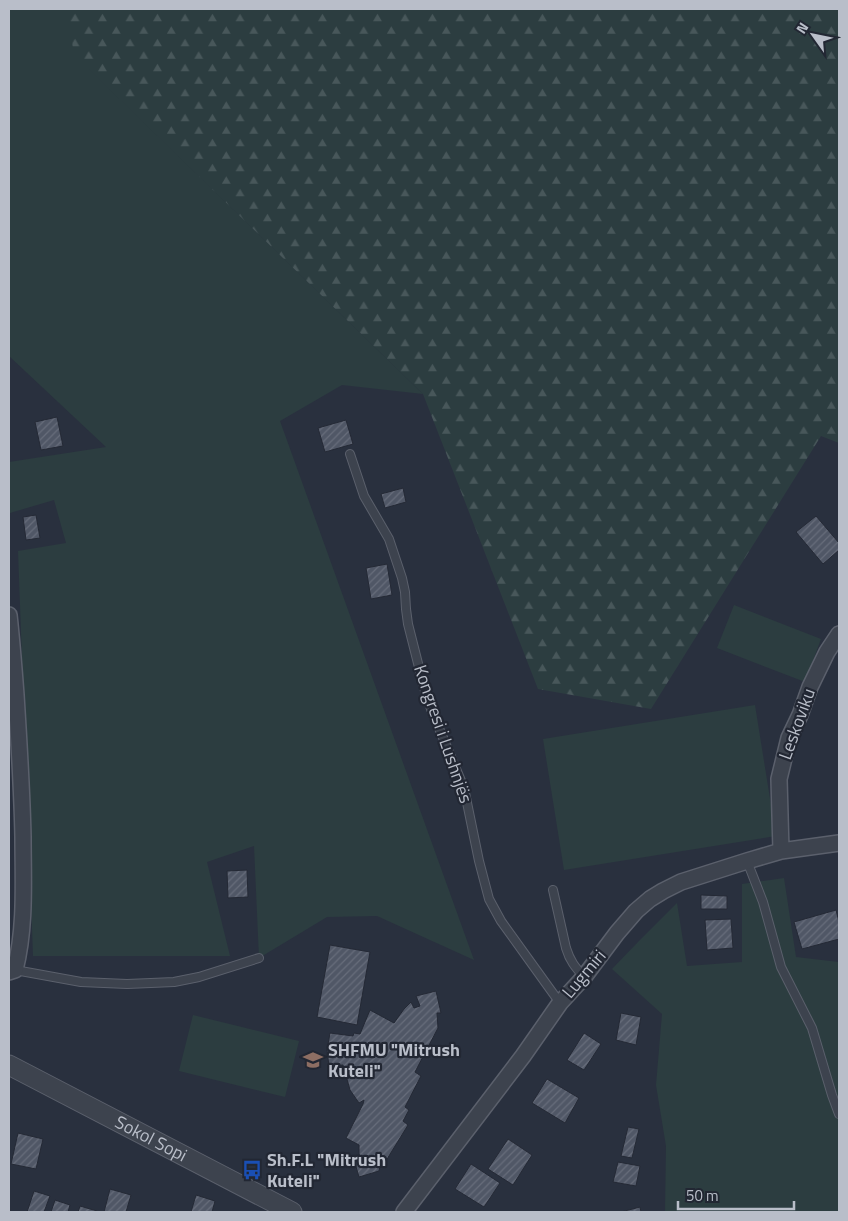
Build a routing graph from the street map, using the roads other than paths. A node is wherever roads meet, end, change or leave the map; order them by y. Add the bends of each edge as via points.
1 (350, 454) dead end
2 (9, 615) edge
3 (839, 634) edge
4 (839, 843) edge
5 (781, 851) junction
6 (747, 861) junction
7 (553, 890) dead end
8 (259, 958) dead end
9 (12, 971) edge
10 (584, 977) junction
11 (560, 1003) junction
12 (9, 1065) edge
13 (839, 1114) edge
14 (292, 1212) edge
15 (404, 1212) edge

1 - 11 lane, Kongresi i Lushnjës via 364,496 389,539 402,578 408,624 425,691 464,788 489,899
2 - 9 street via 20,761 24,885 20,951
3 - 5 street, Leskoviku via 826,652 789,738 779,779
4 - 5 street, Lugmiri
5 - 6 street, Lugmiri
6 - 10 street, Lugmiri via 681,882 650,899 617,933
6 - 13 lane via 763,902 781,967 812,1028
7 - 10 lane via 569,957
8 - 9 lane via 174,982 82,982
10 - 11 street, Lugmiri
11 - 15 street, Lugmiri
12 - 14 street, Sokol Sopi

